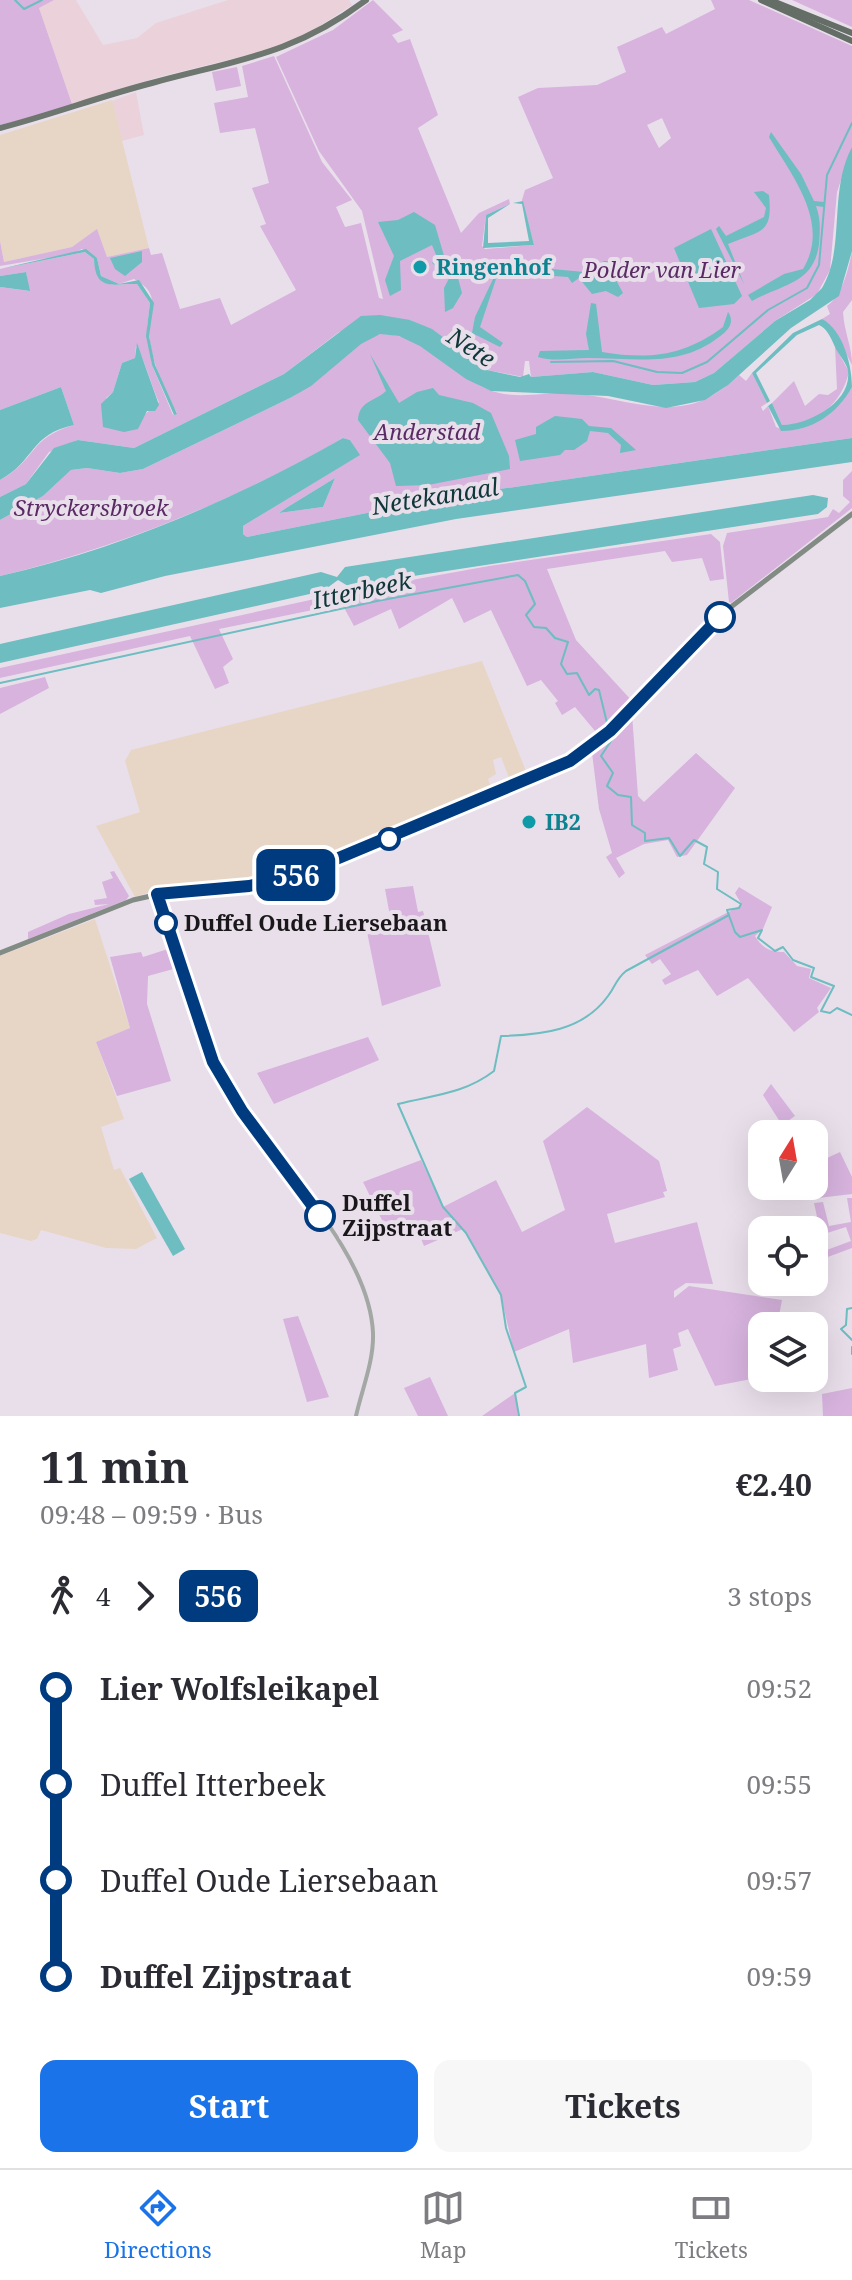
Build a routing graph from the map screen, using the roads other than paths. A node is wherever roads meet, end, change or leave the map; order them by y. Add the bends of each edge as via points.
1 (366, 0) edge
2 (761, 0) edge
3 (770, 0) edge
4 (852, 33) edge
5 (852, 41) edge
6 (0, 130) edge
7 (852, 514) edge
8 (157, 894) junction
9 (0, 953) edge
10 (356, 1416) edge

1 - 6 main road via 284,49
2 - 5 highway
3 - 4 highway
7 - 8 main road via 727,610 610,731 576,758 268,883
8 - 9 main road
8 - 10 street via 213,1062 242,1111 340,1245 362,1289 371,1314 373,1345

